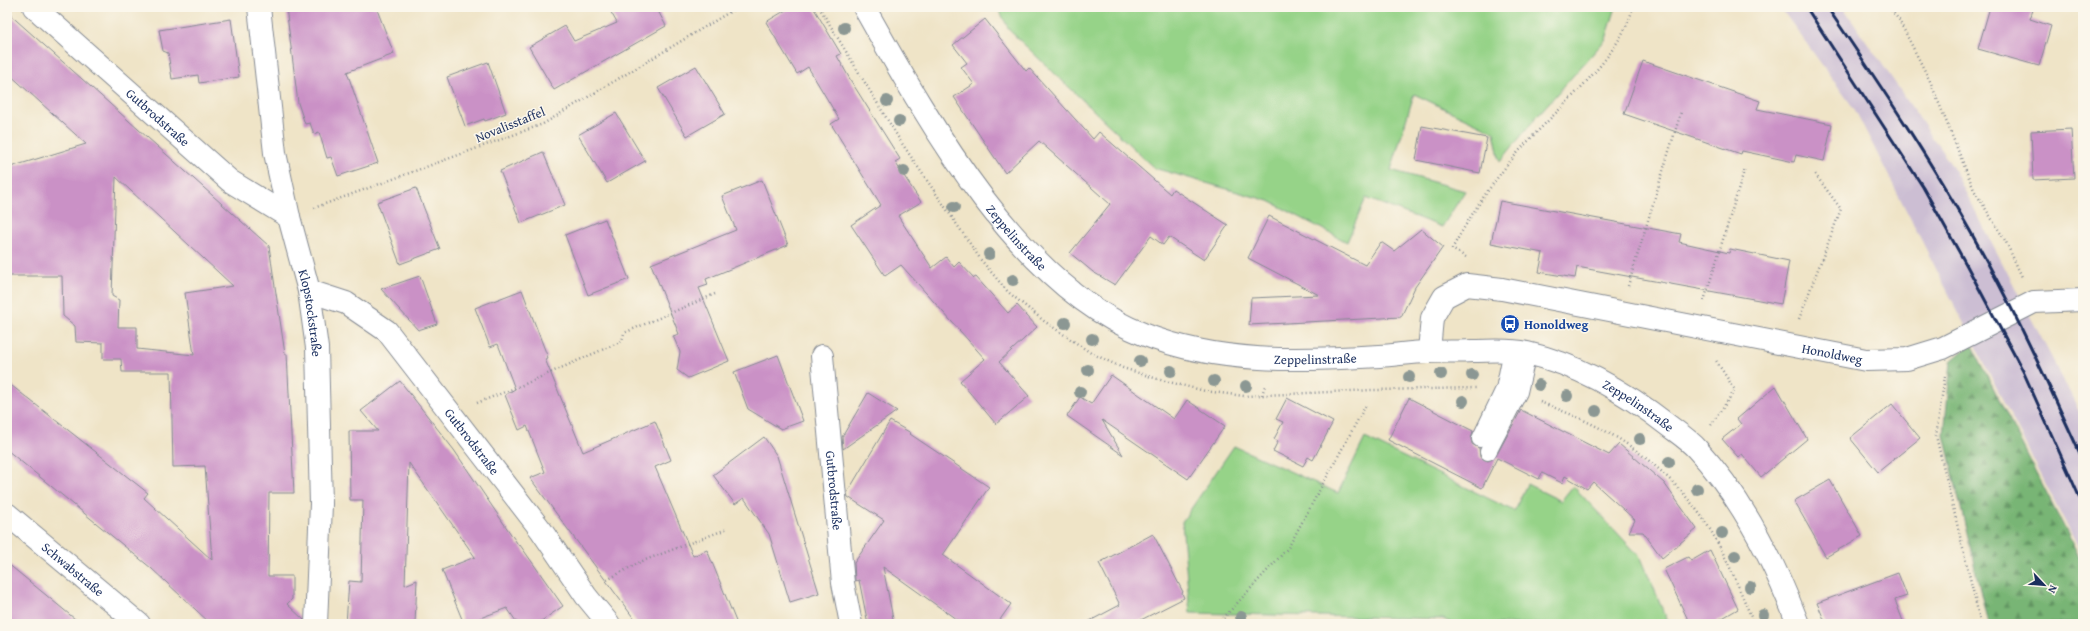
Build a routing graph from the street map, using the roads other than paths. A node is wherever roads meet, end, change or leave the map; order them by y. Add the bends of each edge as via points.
1 (34, 7) edge
2 (259, 7) edge
3 (864, 7) edge
4 (289, 217) junction
5 (309, 291) junction
6 (2083, 300) edge
7 (1429, 352) junction
8 (1520, 352) junction
9 (822, 356) dead end
10 (1484, 445) dead end
11 (7, 514) edge
12 (139, 624) edge
13 (316, 624) edge
14 (609, 624) edge
15 (851, 624) edge
16 (1798, 624) edge

1 - 4 street, Gutbrodstraße via 230,181
2 - 4 street, Klopstockstraße via 275,153
3 - 7 street, Zeppelinstraße via 914,96 985,201 1045,270 1092,308 1141,334 1198,352 1276,360
4 - 5 street, Klopstockstraße
5 - 13 street, Klopstockstraße via 316,348 321,504
5 - 14 street, Gutbrodstraße via 346,303 387,331 541,530 586,596
6 - 7 street, Honoldweg via 2034,302 1943,348 1906,359 1866,360 1502,289 1467,285 1444,297 1436,311 1431,325
7 - 8 street, Zeppelinstraße
8 - 10 lane via 1519,392
8 - 16 street, Zeppelinstraße via 1561,363 1602,380 1650,411 1696,448 1749,519 1780,577
9 - 15 street, Gutbrodstraße via 843,583
11 - 12 street, Schwabstraße

